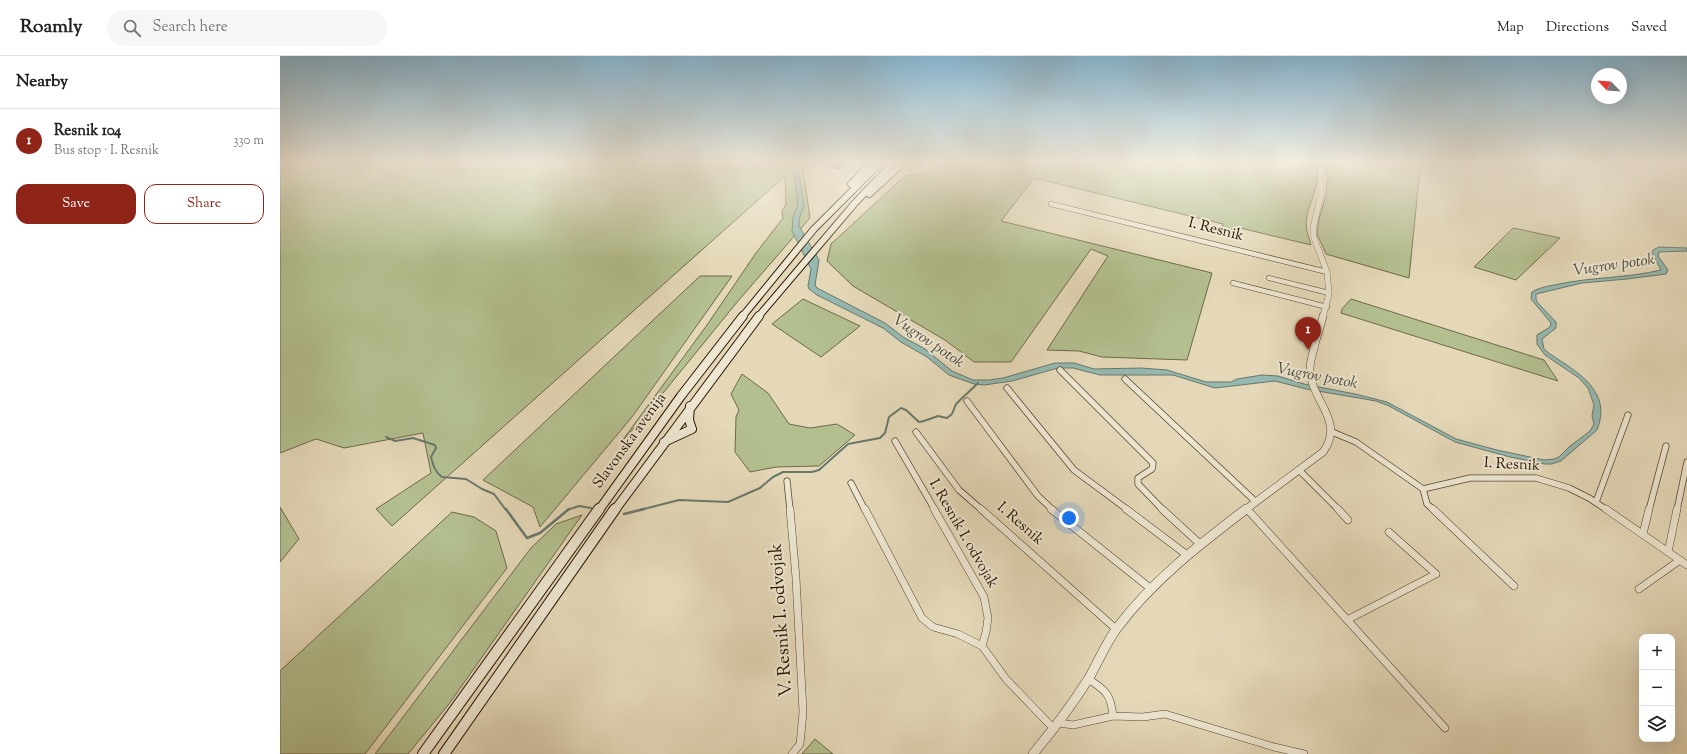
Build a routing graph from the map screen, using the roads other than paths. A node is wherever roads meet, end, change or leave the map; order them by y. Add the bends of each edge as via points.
1 (844, 195) edge
2 (848, 195) edge
3 (863, 195) edge
4 (868, 195) edge
5 (1321, 195) edge
6 (840, 202) junction
7 (855, 203) junction
8 (1051, 204) dead end
9 (1327, 272) junction
10 (1269, 278) dead end
11 (1233, 283) dead end
12 (1329, 293) junction
13 (1327, 307) junction
14 (1060, 370) dead end
15 (1124, 379) dead end
16 (1007, 388) dead end
17 (967, 402) dead end
18 (690, 405) junction
19 (1628, 415) dead end
20 (916, 432) dead end
21 (1332, 432) junction
22 (895, 441) dead end
23 (662, 443) junction
24 (1666, 446) dead end
25 (1687, 462) edge
26 (1299, 470) junction
27 (787, 481) dead end
28 (851, 483) dead end
29 (1423, 489) junction
30 (1256, 502) junction
31 (1596, 502) junction
32 (1247, 509) junction
33 (1348, 520) dead end
34 (1389, 532) dead end
35 (1643, 534) junction
36 (1200, 544) junction
37 (1668, 552) junction
38 (1187, 555) junction
39 (1680, 560) junction
40 (1687, 565) edge
41 (1514, 586) dead end
42 (1150, 588) junction
43 (1639, 588) dead end
44 (1347, 620) junction
45 (1116, 629) junction
46 (982, 646) junction
47 (1088, 679) junction
48 (1113, 716) junction
49 (1057, 726) junction
50 (1445, 728) dead end
51 (1274, 747) junction
52 (423, 754) edge
53 (444, 754) edge
54 (792, 754) edge
55 (1033, 754) edge
56 (1280, 754) edge
57 (1304, 754) edge

1 - 6 main road
2 - 6 main road, Slavonska avenija
3 - 7 main road, Slavonska avenija
4 - 7 main road
5 - 9 street via 1313,228 1314,238
6 - 52 main road, Slavonska avenija via 789,258 681,396
7 - 18 main road, Slavonska avenija via 762,311
8 - 9 street, I. Resnik
9 - 12 street
10 - 12 street
11 - 13 street
12 - 13 street
13 - 21 street via 1312,358 1311,380
14 - 36 street via 1153,463 1152,469 1138,478 1138,484 1165,513
15 - 30 street
16 - 38 street via 1074,470
17 - 42 street, I. Resnik via 1051,510
18 - 23 main road, Slavonska avenija
18 - 23 main road via 689,420 692,429
19 - 31 street
20 - 45 street, I. Resnik via 959,490
21 - 26 street via 1329,444 1323,452
21 - 29 street via 1356,442
22 - 46 street, I. Resnik I. odvojak via 987,602 988,619
23 - 53 main road, Slavonska avenija
24 - 35 street
25 - 37 street
26 - 30 street
26 - 33 street
27 - 54 street, V. Resnik I. odvojak via 796,578 803,712 800,744
28 - 46 street via 922,618 934,627 958,634
29 - 31 street, I. Resnik via 1470,478 1536,478 1577,491
29 - 41 street via 1427,504
30 - 32 street
31 - 35 street, I. Resnik
32 - 36 street
32 - 44 street
34 - 44 street via 1436,574
35 - 37 street, I. Resnik
36 - 38 street
37 - 39 street, I. Resnik
38 - 42 street
39 - 40 street, I. Resnik
39 - 43 street
42 - 45 street
44 - 50 street
45 - 47 street
46 - 49 street via 1006,679
47 - 48 street via 1109,695
47 - 49 street
48 - 49 street
48 - 51 street via 1143,717 1165,714
49 - 55 street
51 - 56 street
51 - 57 street

